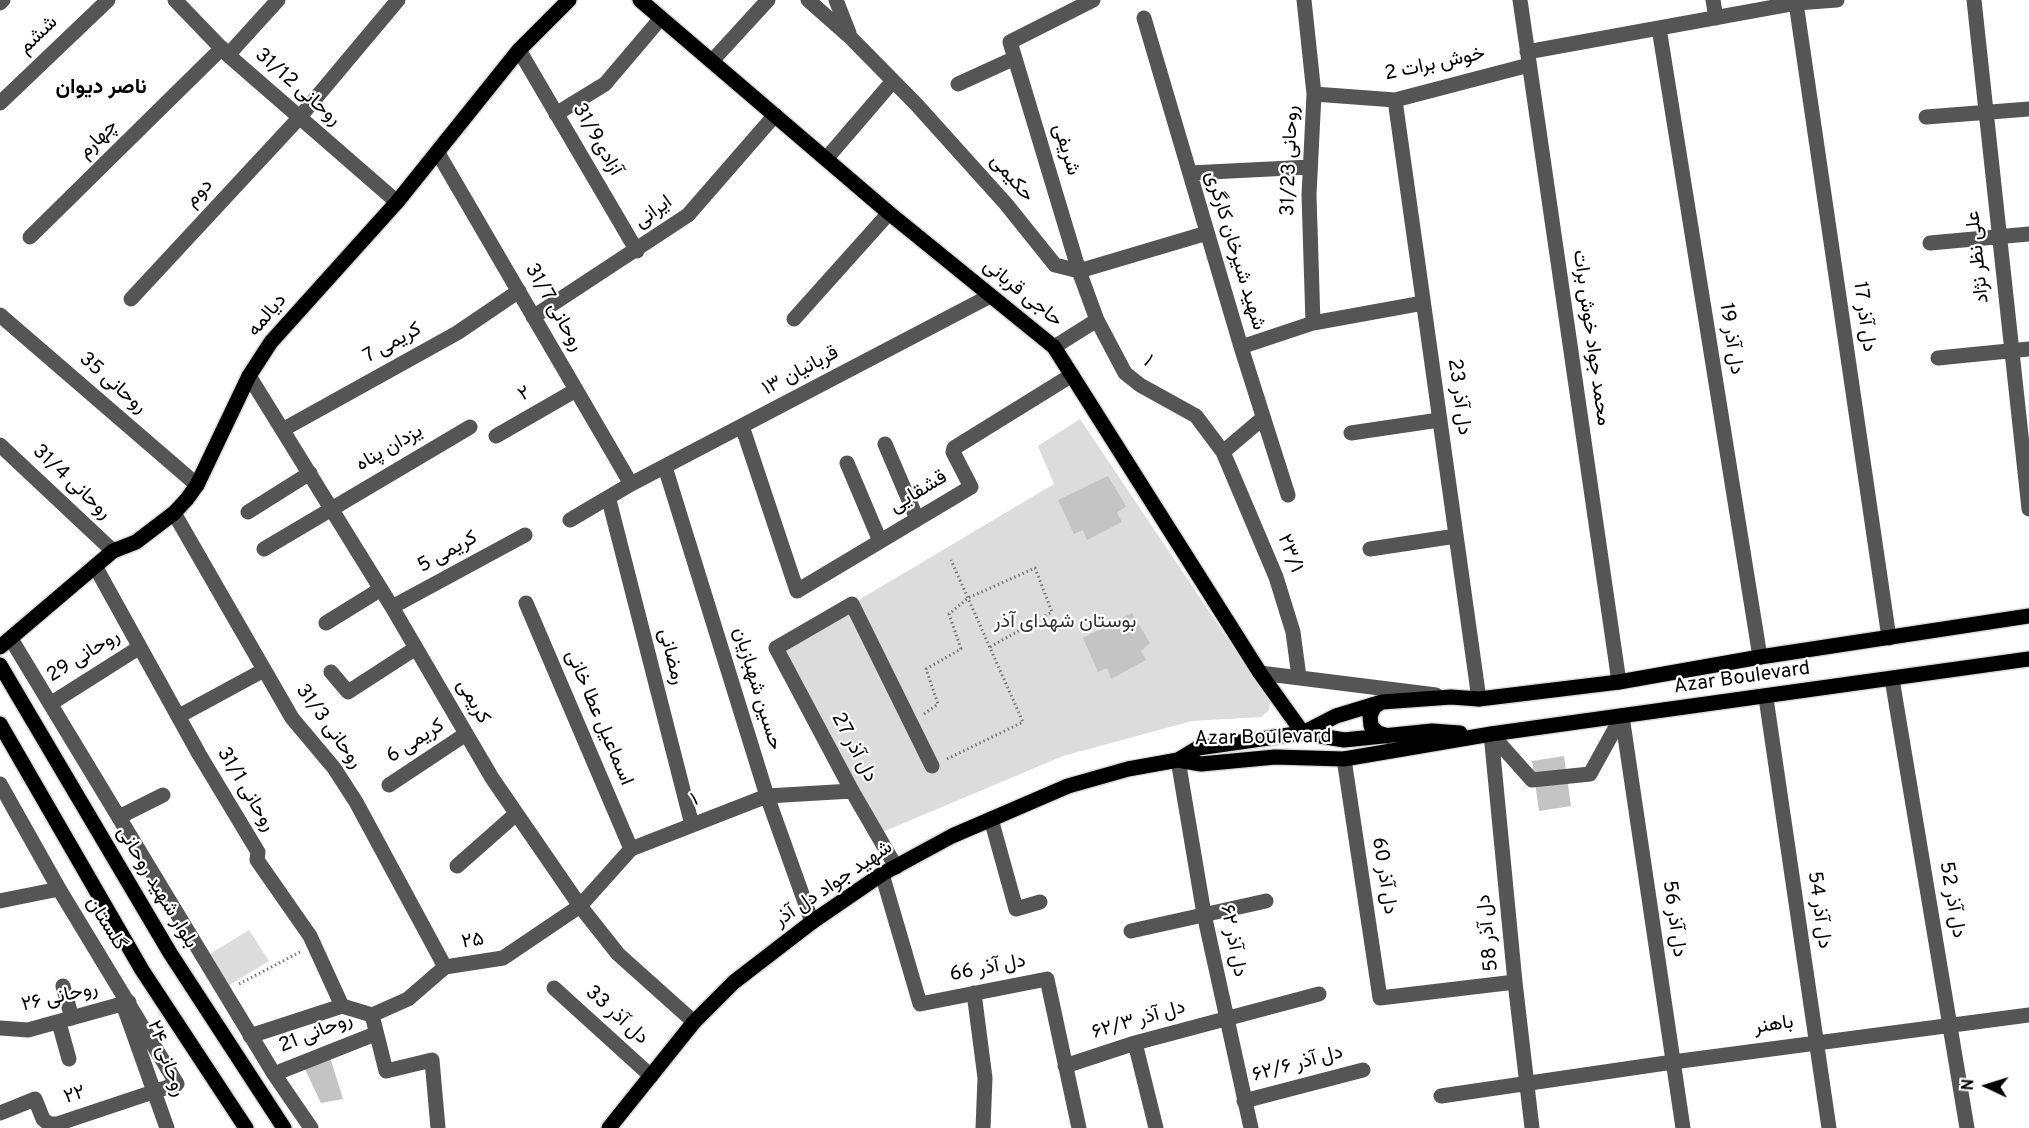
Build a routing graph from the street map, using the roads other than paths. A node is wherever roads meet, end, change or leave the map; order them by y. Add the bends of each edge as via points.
1 (108, 0) edge
2 (175, 0) edge
3 (278, 0) edge
4 (398, 0) edge
5 (569, 0) edge
6 (640, 0) edge
7 (768, 0) edge
8 (808, 0) edge
9 (836, 0) edge
10 (1093, 0) edge
11 (1304, 0) edge
12 (1520, 0) edge
13 (1713, 0) edge
14 (1837, 0) edge
15 (1974, 0) edge
16 (1796, 3) junction
17 (661, 18) junction
18 (1144, 18) dead end
19 (1716, 18) junction
20 (1659, 28) junction
21 (851, 38) junction
22 (519, 50) junction
23 (225, 51) junction
24 (1015, 58) junction
25 (1528, 59) junction
26 (712, 61) junction
27 (893, 81) junction
28 (958, 84) dead end
29 (1314, 94) junction
30 (1395, 100) junction
31 (0, 103) edge
32 (2029, 109) edge
33 (1985, 111) junction
34 (556, 114) junction
35 (775, 115) junction
36 (1926, 117) dead end
37 (299, 118) junction
38 (438, 153) junction
39 (826, 159) junction
40 (1310, 167) junction
41 (1190, 173) junction
42 (397, 202) junction
43 (889, 213) junction
44 (1207, 233) junction
45 (2029, 234) edge
46 (30, 237) dead end
47 (1998, 237) junction
48 (1930, 243) dead end
49 (637, 251) junction
50 (1079, 271) junction
51 (519, 291) junction
52 (990, 296) junction
53 (131, 299) dead end
54 (1423, 303) junction
55 (0, 315) edge
56 (533, 316) junction
57 (794, 320) dead end
58 (1097, 320) junction
59 (1313, 324) junction
60 (1054, 347) junction
61 (1241, 347) junction
62 (2029, 349) edge
63 (2010, 351) junction
64 (1938, 358) dead end
65 (1072, 375) junction
66 (249, 376) junction
67 (576, 390) junction
68 (1263, 418) junction
69 (1439, 420) junction
70 (742, 426) junction
71 (470, 427) dead end
72 (284, 429) junction
73 (1351, 433) dead end
74 (496, 436) dead end
75 (885, 444) dead end
76 (0, 445) edge
77 (1223, 452) junction
78 (847, 463) dead end
79 (665, 467) junction
80 (2026, 467) edge
81 (310, 473) junction
82 (631, 484) junction
83 (197, 485) junction
84 (1288, 495) dead end
85 (609, 500) junction
86 (331, 508) junction
87 (2029, 509) edge
88 (249, 512) dead end
89 (174, 513) junction
90 (917, 519) junction
91 (570, 520) dead end
92 (525, 535) dead end
93 (1456, 536) junction
94 (880, 541) junction
95 (264, 549) dead end
96 (1370, 549) dead end
97 (113, 551) junction
98 (95, 566) junction
99 (381, 589) junction
100 (526, 603) dead end
101 (392, 607) junction
102 (2029, 616) edge
103 (326, 623) dead end
104 (1888, 638) junction
105 (5, 643) edge
106 (140, 647) junction
107 (416, 648) junction
108 (1760, 657) junction
109 (2029, 659) edge
110 (0, 665) edge
111 (264, 670) junction
112 (331, 672) dead end
113 (1260, 673) junction
114 (1299, 677) junction
115 (1892, 679) junction
116 (1620, 682) junction
117 (1451, 697) junction
118 (1766, 698) junction
119 (1479, 699) junction
120 (1382, 702) junction
121 (50, 704) junction
122 (179, 716) junction
123 (1622, 716) junction
124 (0, 724) edge
125 (1303, 733) junction
126 (466, 734) junction
127 (1491, 734) junction
128 (1388, 736) junction
129 (1344, 759) junction
130 (1178, 760) junction
131 (932, 766) road end
132 (0, 784) edge
133 (389, 785) dead end
134 (852, 791) junction
135 (164, 795) dead end
136 (767, 796) junction
137 (516, 814) junction
138 (119, 818) junction
139 (991, 819) junction
140 (692, 825) junction
141 (631, 849) junction
142 (457, 866) dead end
143 (896, 867) junction
144 (882, 874) junction
145 (59, 889) junction
146 (0, 901) edge
147 (1266, 901) dead end
148 (1040, 902) dead end
149 (580, 906) junction
150 (1204, 914) junction
151 (812, 922) junction
152 (1131, 930) dead end
153 (445, 967) junction
154 (1515, 982) junction
155 (63, 986) dead end
156 (554, 988) dead end
157 (974, 993) junction
158 (1319, 994) dead end
159 (126, 1003) junction
160 (342, 1006) junction
161 (372, 1015) junction
162 (2029, 1015) edge
163 (1226, 1018) junction
164 (65, 1021) junction
165 (694, 1022) junction
166 (1950, 1025) junction
167 (0, 1028) edge
168 (375, 1034) junction
169 (250, 1036) junction
170 (1816, 1042) junction
171 (1135, 1043) junction
172 (69, 1059) dead end
173 (1673, 1062) junction
174 (1065, 1066) junction
175 (1363, 1070) dead end
176 (273, 1074) junction
177 (651, 1076) junction
178 (1526, 1083) junction
179 (177, 1084) joint
180 (154, 1092) junction
181 (1442, 1096) dead end
182 (1244, 1101) junction
183 (0, 1113) edge
184 (167, 1128) edge
185 (246, 1128) edge
186 (284, 1128) edge
187 (311, 1128) edge
188 (438, 1128) edge
189 (609, 1128) edge
190 (983, 1128) edge
191 (1079, 1128) edge
192 (1156, 1128) edge
193 (1251, 1128) edge
194 (1533, 1128) edge
195 (1683, 1128) edge
196 (1829, 1128) edge
197 (1967, 1128) edge

1 - 31 street, ششم
2 - 23 street, روحانی 31/12
3 - 23 street, چهارم
4 - 37 street, دوم
5 - 22 main road, دیالمه
6 - 17 main road, حاجی قربانی
7 - 26 street
8 - 21 street, حکیمی
9 - 21 street
10 - 24 street, شریفی via 1010,42
11 - 29 street, روحانی 31/23
12 - 25 street, محمد جواد خوش برات
13 - 19 street
14 - 16 street, خوش برات 2
15 - 33 street, علی نظر نژاد
16 - 19 street, خوش برات 2
16 - 104 street, دل آذر 17
17 - 26 main road, حاجی قربانی
17 - 34 street via 605,84
18 - 41 street, شهید شیرخان کارگری
19 - 20 street, خوش برات 2
20 - 25 street, خوش برات 2
20 - 108 street, دل آذر 19
21 - 27 street, حکیمی
22 - 34 street, آزادی31/9
22 - 38 main road, دیالمه
23 - 37 street, روحانی 31/12
23 - 46 street, چهارم
24 - 28 street
24 - 50 street, شریفی
25 - 30 street, خوش برات 2
25 - 116 street, محمد جواد خوش برات
26 - 35 main road, حاجی قربانی
27 - 39 street
27 - 50 street, حکیمی via 1006,204 1055,266
29 - 30 street, خوش برات 2
29 - 40 street, روحانی 31/23
30 - 54 street, دل آذر 23
32 - 33 street
33 - 36 street
33 - 47 street, علی نظر نژاد
34 - 49 street, آزادی31/9
35 - 39 main road, حاجی قربانی
35 - 49 street, ایرانی via 688,215
37 - 42 street, روحانی 31/12
37 - 53 street, دوم
38 - 42 main road, دیالمه
38 - 51 street, روحانی 31/7
39 - 43 main road, حاجی قربانی
40 - 41 street
40 - 59 street, روحانی 31/23
41 - 44 street, شهید شیرخان کارگری
42 - 66 main road, دیالمه via 271,342
43 - 52 main road, حاجی قربانی
43 - 57 street
44 - 50 street
44 - 61 street, شهید شیرخان کارگری
45 - 47 street
47 - 48 street
47 - 63 street, علی نظر نژاد
49 - 56 street, ایرانی
50 - 58 street, شریفی
51 - 56 street, روحانی 31/7
51 - 72 street, کریمی 7 via 457,333
52 - 60 main road, حاجی قربانی
52 - 70 street, ۱۳ قربانیان
54 - 59 street
54 - 69 street, دل آذر 23
55 - 83 street, روحانی 35
56 - 67 street, روحانی 31/7
58 - 60 street
58 - 77 street, ۱ via 1125,373 1196,416
59 - 61 street
60 - 65 main road, حاجی قربانی
61 - 68 street, شهید شیرخان کارگری
62 - 63 street
63 - 64 street
63 - 80 street, علی نظر نژاد
65 - 90 street, قشقایی via 954,448 952,452 971,487
65 - 113 main road, حاجی قربانی
66 - 72 street, کریمی
66 - 83 main road, دیالمه
67 - 74 street, ۲
67 - 82 street, روحانی 31/7
68 - 77 street
68 - 84 street, شهید شیرخان کارگری
69 - 73 street
69 - 93 street, دل آذر 23
70 - 79 street, ۱۳ قربانیان
70 - 94 street, قشقایی via 796,589 800,591
71 - 86 street, یزدان پناه
72 - 81 street, کریمی
75 - 90 street
76 - 97 street, روحانی 31/4
77 - 114 street, ۲۳/۱ via 1276,577 1293,632
78 - 94 street
79 - 82 street, ۱۳ قربانیان
79 - 136 street, حسین شهبازیان
80 - 87 street, علی نظر نژاد
81 - 86 street, کریمی
81 - 88 street
82 - 85 street, ۱۳ قربانیان
83 - 89 main road, دیالمه
85 - 91 street, ۱۳ قربانیان
85 - 140 street, رمضانی
86 - 95 street, یزدان پناه
86 - 99 street, کریمی
89 - 97 main road, دیالمه via 136,542
89 - 111 street, روحانی 31/3
90 - 94 street, قشقایی
92 - 101 street, کریمی 5
93 - 96 street
93 - 119 street, دل آذر 23
97 - 98 main road, دیالمه
98 - 105 main road, دیالمه
98 - 106 street, روحانی 31/1
99 - 101 street, کریمی
99 - 103 street
100 - 141 street, اسماعیل عطا خانی
101 - 107 street, کریمی
102 - 104 main road, Azar Boulevard
104 - 108 main road, Azar Boulevard
105 - 121 street
106 - 121 street, روحانی 29
106 - 122 street, روحانی 31/1
107 - 112 street via 348,692
107 - 126 street, کریمی
108 - 116 main road, Azar Boulevard
109 - 115 main road, Azar Boulevard
110 - 186 main road, بلوار شهید روحانی via 170,953
111 - 122 street
111 - 153 street, روحانی 31/3 via 292,718 334,768 356,802
113 - 114 street
113 - 125 main road, حاجی قربانی
114 - 117 street
115 - 118 main road, Azar Boulevard
115 - 166 street, دل آذر 52
116 - 119 main road, Azar Boulevard
117 - 119 main road, Azar Boulevard
117 - 120 main road, Azar Boulevard
118 - 123 main road, Azar Boulevard
118 - 170 street, دل آذر 54
120 - 125 main road, Azar Boulevard via 1336,716
120 - 128 main road via 1374,707 1371,726
121 - 138 street
122 - 160 street, روحانی 31/1 via 258,852 258,860 314,945
123 - 127 main road, Azar Boulevard
123 - 127 street via 1590,774 1532,780
123 - 173 street, دل آذر 56
124 - 185 main road via 142,970
125 - 128 main road via 1344,740
125 - 130 main road, Azar Boulevard via 1198,748
126 - 133 street, کریمی 6
126 - 137 street, کریمی
127 - 128 main road via 1432,731
127 - 129 main road, Azar Boulevard
127 - 154 street, دل آذر 58
129 - 130 main road, Azar Boulevard via 1275,757 1201,764
129 - 154 street, دل آذر 60 via 1380,998
130 - 139 main road, شهید جواد دل آذر via 1068,786
130 - 150 street, دل آذر ۶۲
131 - 134 street, دل آذر 27 via 852,604 776,648
132 - 145 street, گلستان
134 - 136 street, ۱
134 - 143 street, دل آذر 27
135 - 138 street
136 - 140 street, ۱
136 - 151 street, حسین شهبازیان
137 - 142 street
137 - 149 street, کریمی
138 - 169 street
139 - 143 main road, شهید جواد دل آذر
139 - 148 street via 1016,909
140 - 141 street, ۱
141 - 149 street, ۱
143 - 144 main road, شهید جواد دل آذر
144 - 151 main road, شهید جواد دل آذر
144 - 157 street, دل آذر 66 via 920,1004
145 - 146 street
145 - 159 street, گلستان
147 - 150 street
149 - 153 street, ۲۵ via 503,958
149 - 165 street, کریمی via 618,954
150 - 152 street
150 - 163 street, دل آذر ۶۲
151 - 165 main road, شهید جواد دل آذر via 735,982
153 - 161 street, ۲۵ via 408,999
154 - 178 street, دل آذر 58
155 - 164 street
156 - 177 street, دل آذر 33
157 - 174 street, دل آذر 66 via 1047,979
157 - 190 street via 985,1078
158 - 163 street, دل آذر ۶۲/۳
159 - 164 street, روحانی ۲۶
159 - 179 street, گلستان
159 - 180 street, روحانی ۲۴
160 - 161 street
160 - 169 street
161 - 168 street
162 - 166 street, باهنر
163 - 171 street, دل آذر ۶۲/۳
163 - 182 street, دل آذر ۶۲
164 - 167 street, روحانی ۲۶ via 28,1030
164 - 172 street
165 - 177 main road, شهید جواد دل آذر
166 - 170 street, باهنر
166 - 197 street, دل آذر 52
168 - 176 street, روحانی 21
168 - 188 street via 386,1071 432,1060
169 - 176 street
170 - 173 street, باهنر
170 - 196 street, دل آذر 54
171 - 174 street, دل آذر ۶۲/۳
171 - 192 street
173 - 178 street, باهنر
173 - 195 street, دل آذر 56
174 - 191 street, دل آذر 66
175 - 182 street, دل آذر ۶۲/۶
176 - 187 street
177 - 189 main road, شهید جواد دل آذر
178 - 181 street, باهنر
178 - 194 street, دل آذر 58
179 - 180 street, ۲۲
180 - 183 street, ۲۲ via 57,1124 43,1119 35,1099
180 - 184 street, روحانی ۲۴
182 - 193 street, دل آذر ۶۲

